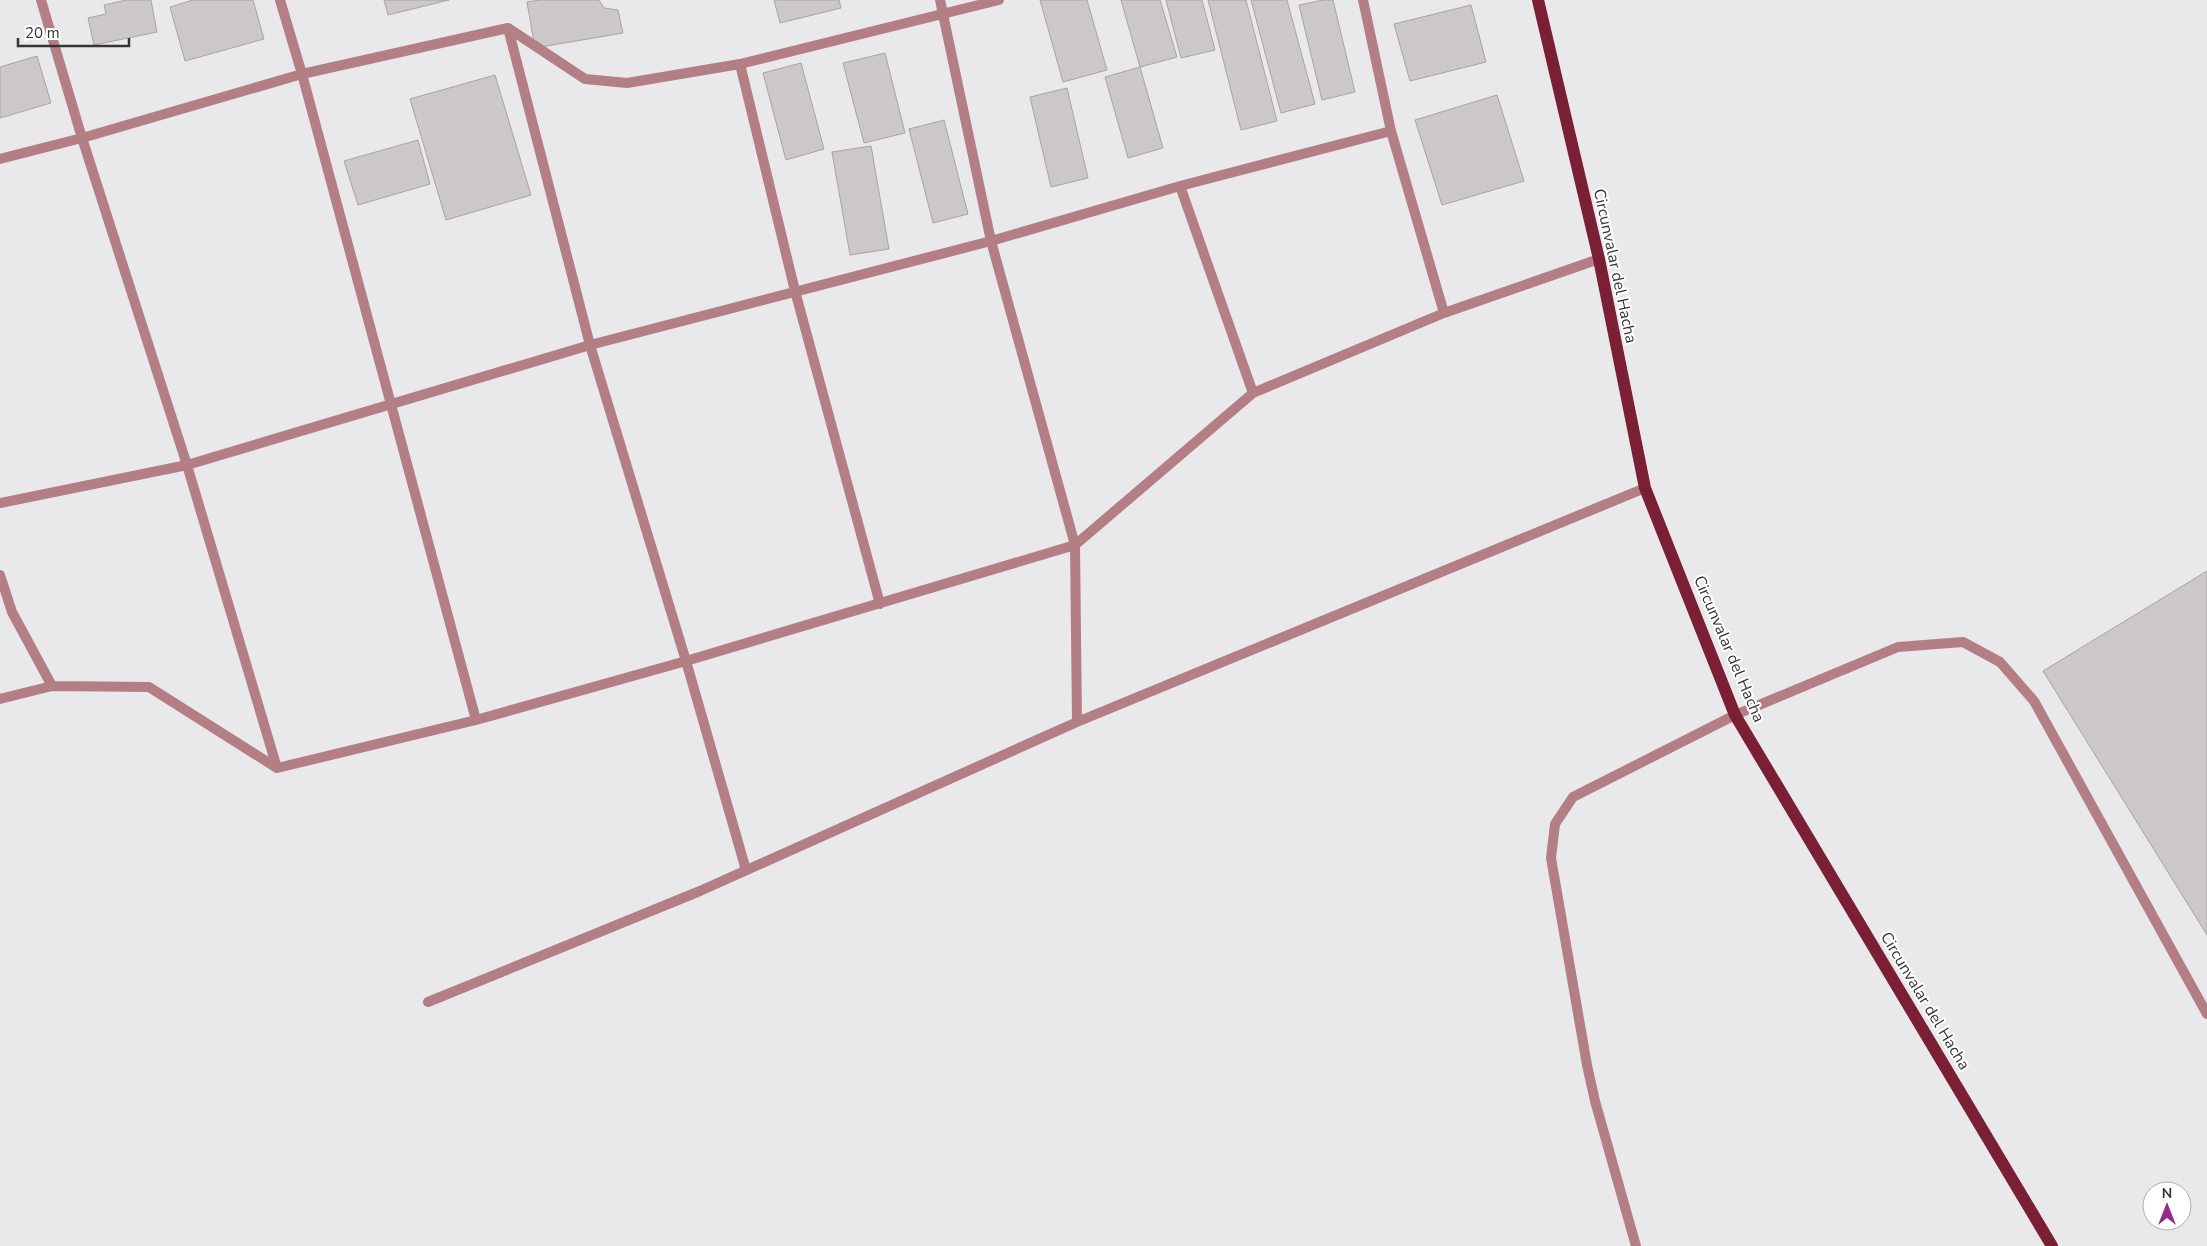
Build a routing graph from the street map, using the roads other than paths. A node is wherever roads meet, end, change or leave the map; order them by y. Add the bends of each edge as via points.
1 (42, 0) edge
2 (280, 0) edge
3 (940, 0) edge
4 (999, 0) edge
5 (1363, 0) edge
6 (1538, 0) edge
7 (943, 15) junction
8 (508, 28) junction
9 (740, 64) junction
10 (302, 74) junction
11 (1391, 131) junction
12 (82, 138) junction
13 (0, 159) edge
14 (1180, 186) junction
15 (990, 241) junction
16 (1599, 259) junction
17 (796, 290) junction
18 (1444, 313) junction
19 (590, 346) junction
20 (1253, 393) junction
21 (392, 404) junction
22 (187, 465) junction
23 (1645, 488) junction
24 (0, 503) edge
25 (1075, 545) junction
26 (0, 575) edge
27 (880, 604) junction
28 (686, 661) junction
29 (52, 686) junction
30 (0, 699) edge
31 (1735, 715) junction
32 (476, 720) junction
33 (1077, 722) junction
34 (277, 768) junction
35 (746, 870) junction
36 (428, 1002) dead end
37 (2207, 1014) edge
38 (1636, 1246) edge
39 (2052, 1246) edge

1 - 12 street
2 - 10 street
3 - 7 street
4 - 7 street
5 - 11 street
6 - 16 main road, Circunvalar del Hacha
7 - 9 street
7 - 15 street
8 - 9 street via 585,80 627,83
8 - 10 street
8 - 19 street
9 - 17 street
10 - 12 street
10 - 21 street
11 - 14 street
11 - 18 street
12 - 13 street
12 - 22 street
14 - 15 street
14 - 20 street
15 - 17 street
15 - 25 street
16 - 18 street
16 - 23 main road, Circunvalar del Hacha
17 - 19 street
17 - 27 street
18 - 20 street
19 - 21 street
19 - 28 street
20 - 25 street
21 - 22 street
21 - 32 street
22 - 24 street
22 - 34 street
23 - 31 main road, Circunvalar del Hacha
23 - 33 street
25 - 27 street
25 - 33 street
26 - 29 street via 12,612
27 - 28 street
28 - 32 street
28 - 35 street
29 - 30 street
29 - 34 street via 149,688
31 - 37 street via 1898,647 1963,642 2000,662 2034,701
31 - 38 street via 1573,797 1555,824 1552,858 1587,1065
31 - 39 main road, Circunvalar del Hacha
32 - 34 street
33 - 35 street
35 - 36 street

